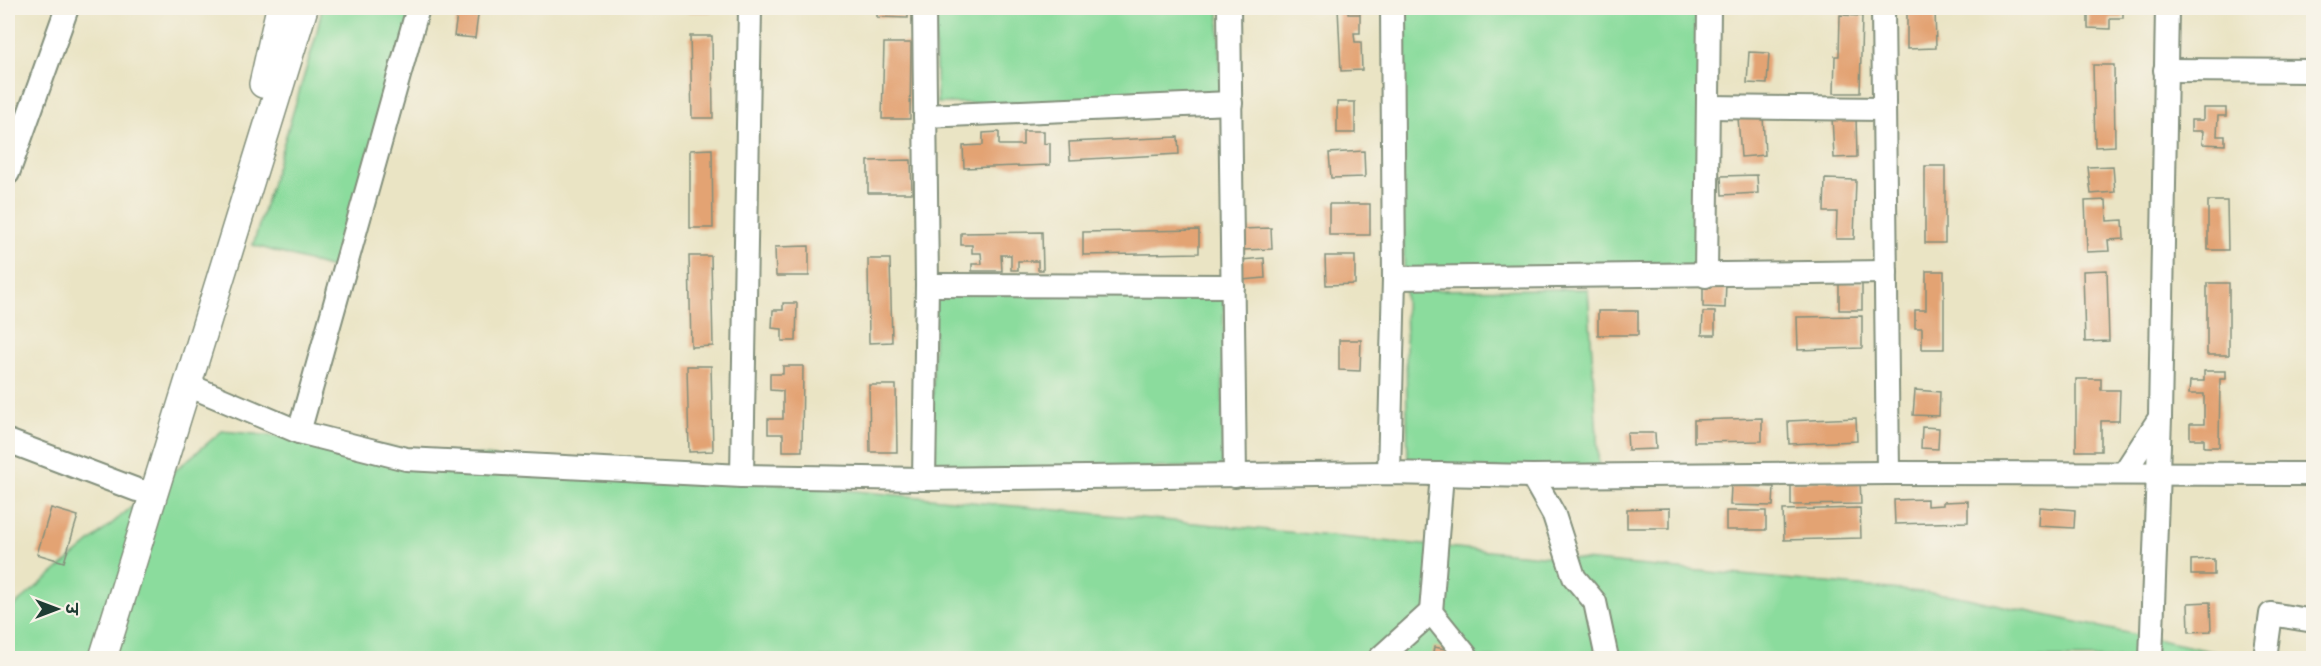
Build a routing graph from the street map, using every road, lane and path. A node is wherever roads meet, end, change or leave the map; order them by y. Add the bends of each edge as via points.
1 (67, 8) edge
2 (280, 8) edge
3 (304, 8) edge
4 (418, 8) edge
5 (750, 8) edge
6 (924, 8) edge
7 (1229, 8) edge
8 (1392, 8) edge
9 (1709, 8) edge
10 (1883, 8) edge
11 (2167, 8) edge
12 (2165, 70) junction
13 (2313, 71) edge
14 (1231, 103) junction
15 (1708, 107) junction
16 (1884, 109) junction
17 (925, 116) junction
18 (8, 173) edge
19 (1886, 272) junction
20 (1706, 276) junction
21 (1394, 278) junction
22 (927, 285) junction
23 (1233, 286) junction
24 (188, 385) junction
25 (2160, 418) junction
26 (299, 432) junction
27 (8, 441) edge
28 (1389, 473) junction
29 (1888, 473) junction
30 (2124, 473) junction
31 (2158, 473) junction
32 (1442, 474) junction
33 (2313, 474) edge
34 (742, 476) junction
35 (1235, 476) junction
36 (1532, 476) junction
37 (924, 479) junction
38 (146, 491) junction
39 (1431, 612) junction
40 (2313, 621) edge
41 (84, 658) edge
42 (103, 658) edge
43 (1380, 658) edge
44 (1468, 658) edge
45 (1607, 658) edge
46 (2151, 658) edge
47 (2265, 658) edge

1 - 18 street
2 - 38 street via 268,66
3 - 24 street
4 - 26 street
5 - 34 street
6 - 17 street
7 - 14 street
8 - 21 street
9 - 15 street
10 - 16 street
11 - 12 street
12 - 13 street
12 - 25 street
14 - 17 street
14 - 23 street
15 - 16 street
15 - 20 street
16 - 19 street
17 - 22 street
19 - 20 street
19 - 29 street
20 - 21 street
21 - 28 street
22 - 23 street
22 - 37 street
23 - 35 street
24 - 26 street
24 - 38 street
25 - 30 street
25 - 31 street
26 - 34 street via 406,459
27 - 38 street
28 - 32 street
28 - 35 street
29 - 30 street
29 - 36 street
30 - 31 street
31 - 33 street
31 - 46 street
32 - 36 street
32 - 39 street
34 - 37 street
35 - 37 street
36 - 45 street via 1554,515 1574,577 1595,602
38 - 41 street
38 - 42 street
39 - 43 street
39 - 44 street
40 - 47 street via 2271,614

